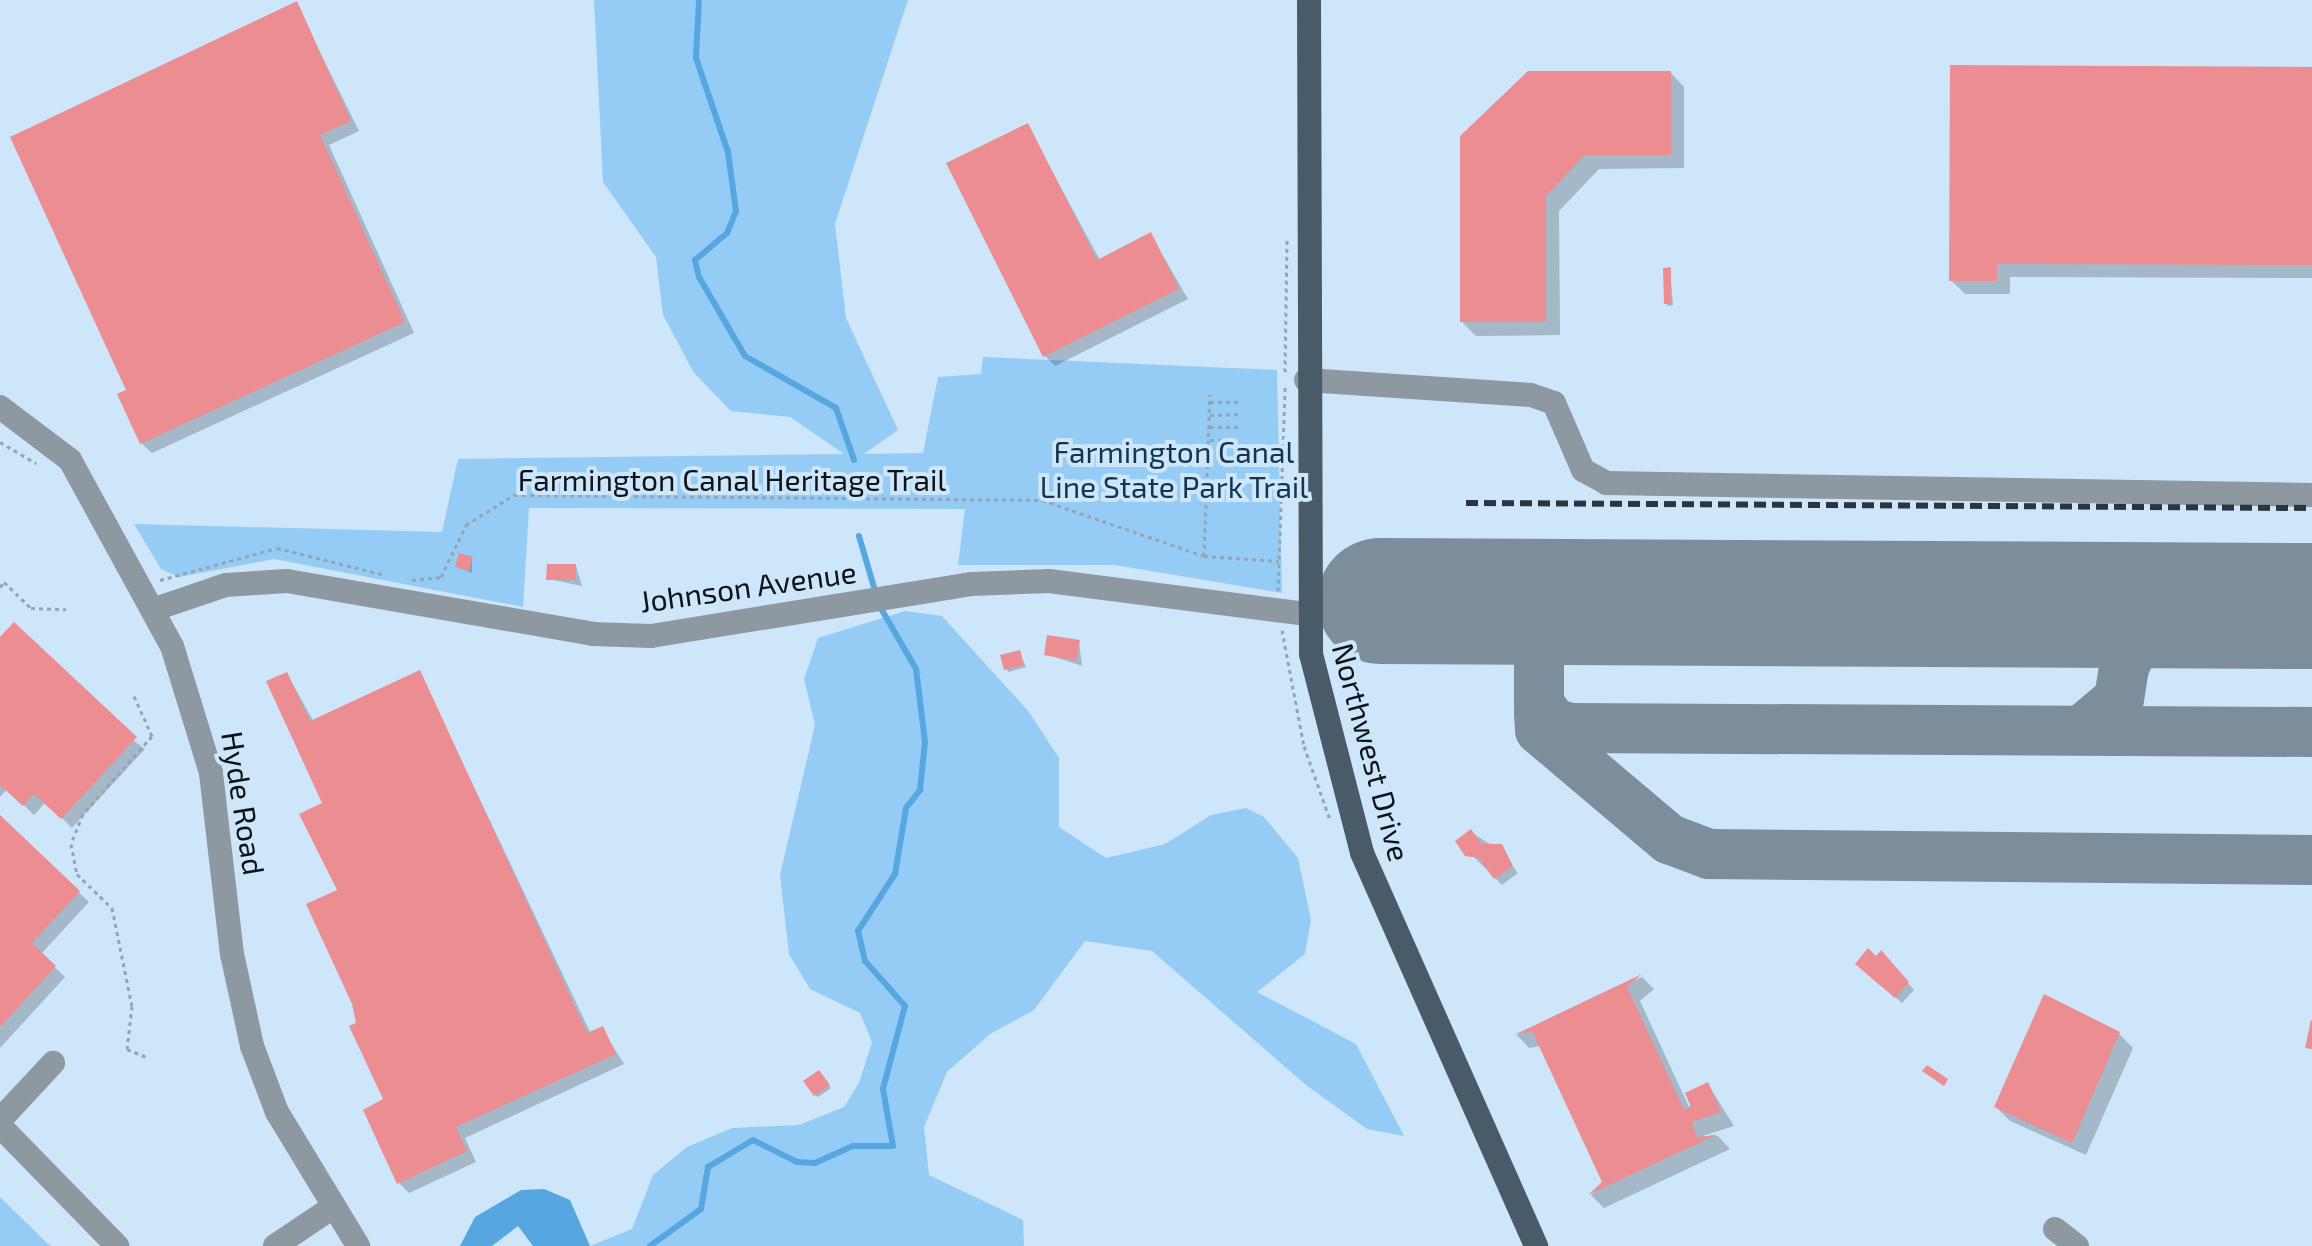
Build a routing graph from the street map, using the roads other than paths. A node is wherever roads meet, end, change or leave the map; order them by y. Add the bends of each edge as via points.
1 (1309, 0) edge
2 (1306, 380) junction
3 (0, 407) edge
4 (2312, 495) edge
5 (155, 609) junction
6 (1306, 614) junction
7 (53, 1063) dead end
8 (0, 1120) edge
9 (0, 1126) edge
10 (333, 1207) junction
11 (2055, 1229) dead end
12 (117, 1246) edge
13 (275, 1246) edge
14 (358, 1246) edge
15 (1536, 1246) edge
16 (2077, 1246) edge

1 - 2 main road, Northwest Drive
2 - 4 street via 1531,395 1554,403 1583,470 1606,483
2 - 6 main road, Northwest Drive
3 - 5 street, Hyde Road via 70,460
5 - 6 street, Johnson Avenue via 226,585 287,581 566,630 651,636 892,597 1049,581
5 - 10 street, Hyde Road via 205,744 252,1046 277,1112
6 - 15 main road, Northwest Drive via 1325,724 1362,853
7 - 8 street
9 - 12 street
10 - 13 street
10 - 14 street, Hyde Road
11 - 16 street

